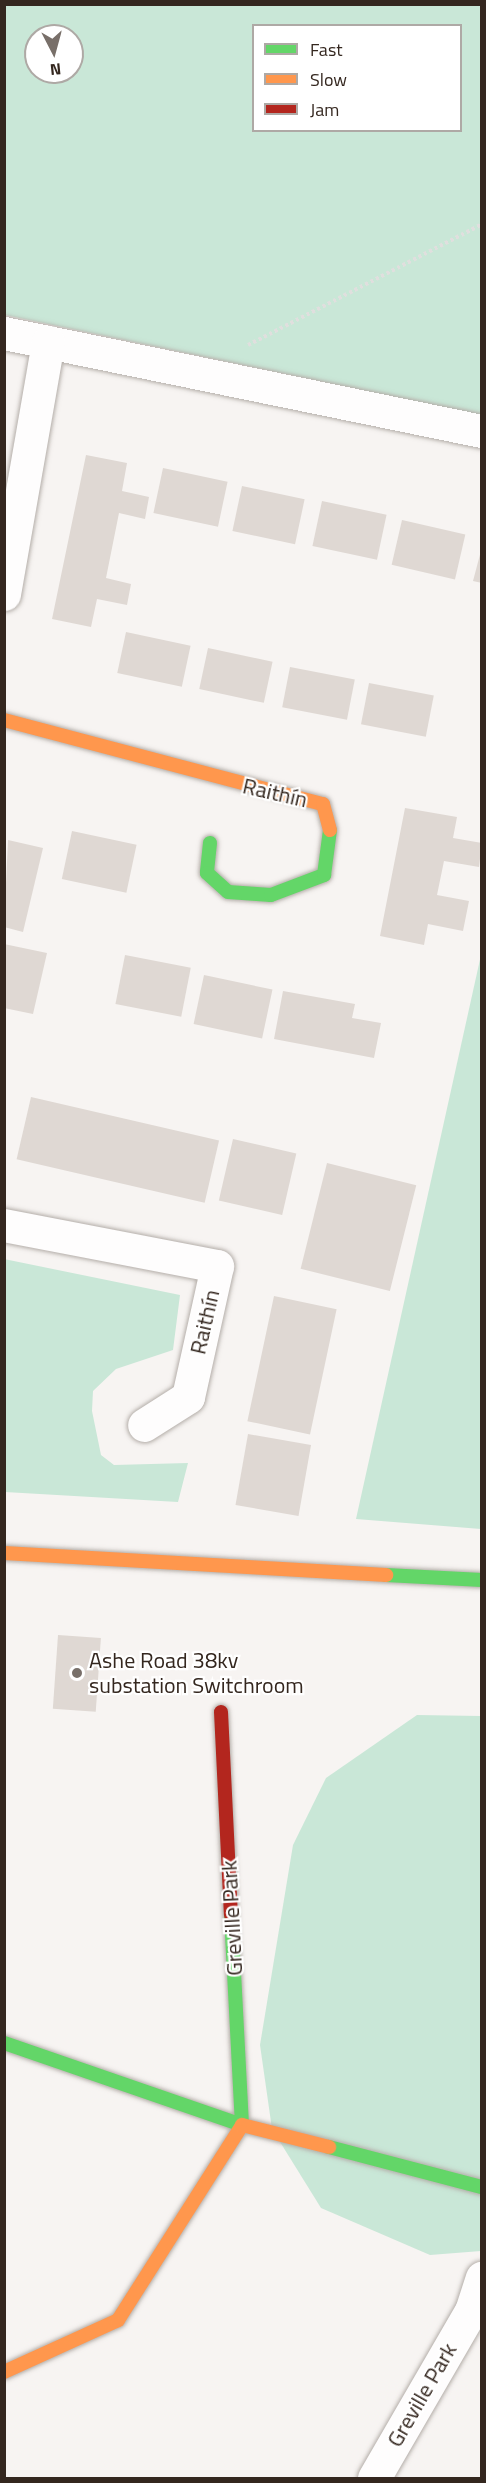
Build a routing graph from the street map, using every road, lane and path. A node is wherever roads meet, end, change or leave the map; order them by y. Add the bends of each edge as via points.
1 (482, 224) edge
2 (4, 333) edge
3 (48, 342) junction
4 (197, 372) junction
5 (482, 430) edge
6 (4, 594) edge
7 (4, 720) edge
8 (210, 843) dead end
9 (4, 1225) edge
10 (144, 1425) dead end
11 (4, 1553) edge
12 (482, 1580) edge
13 (221, 1712) dead end
14 (4, 2043) edge
15 (242, 2125) junction
16 (482, 2187) edge
17 (482, 2278) edge
18 (4, 2372) edge
19 (374, 2478) edge

1 - 4 path
2 - 3 street
3 - 4 street
3 - 6 street
4 - 5 street
7 - 8 street, Raithín via 227,782 323,804 332,835 324,875 271,895 228,892 207,873
9 - 10 street, Raithín via 217,1266 188,1397
11 - 12 street
13 - 15 street, Greville Park
14 - 15 street
15 - 16 street
15 - 18 street via 118,2320
17 - 19 street, Greville Park via 471,2311

